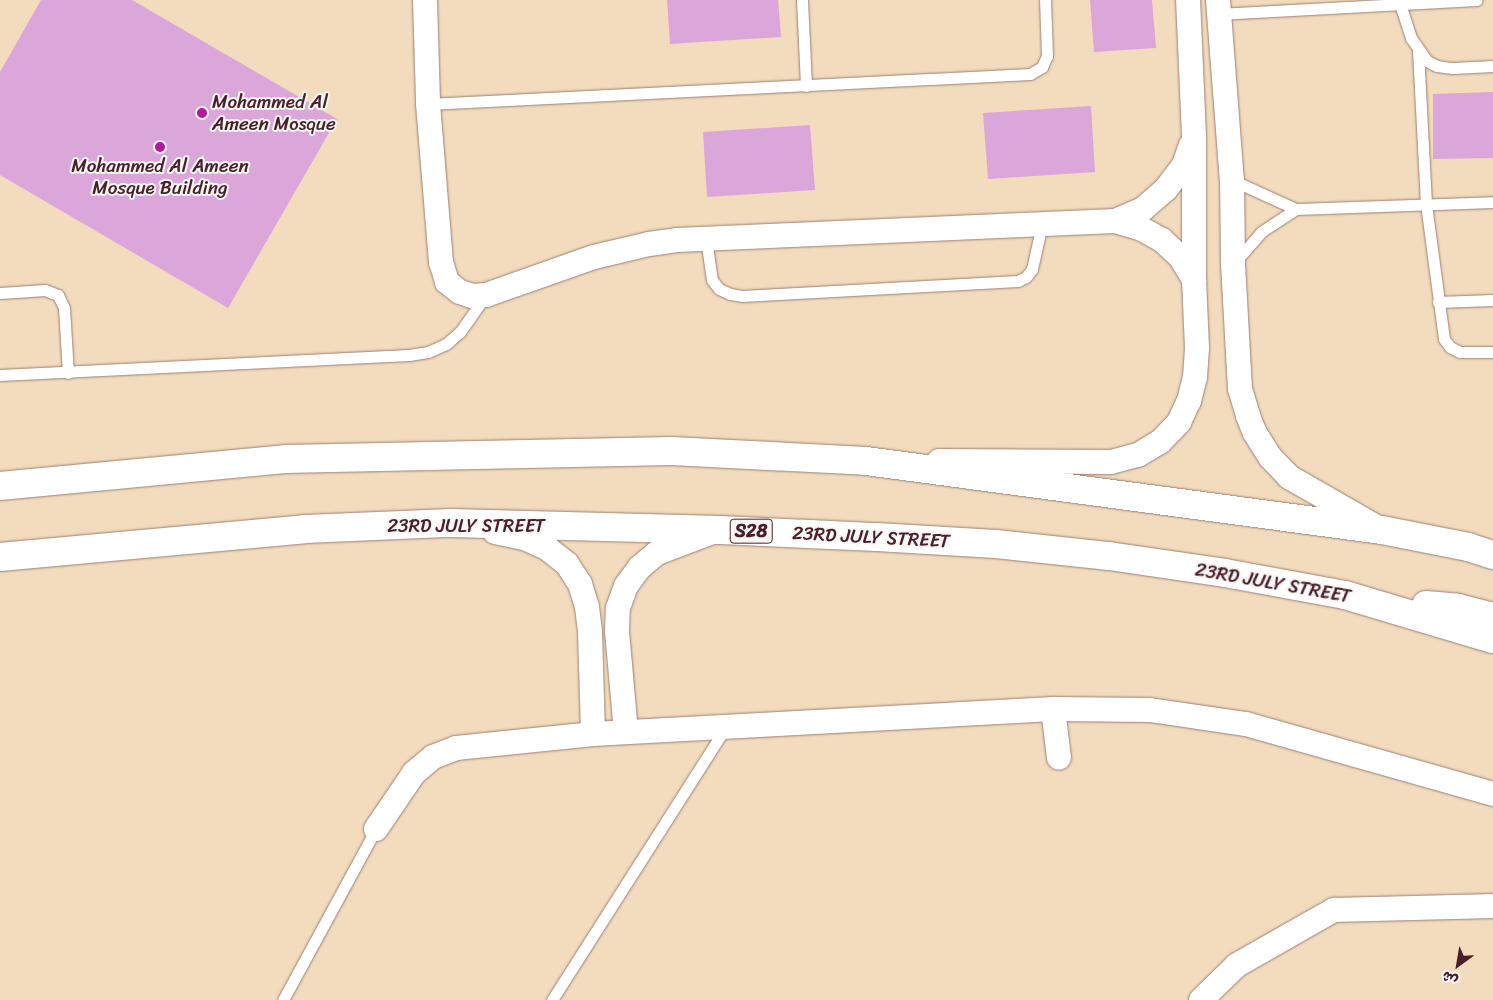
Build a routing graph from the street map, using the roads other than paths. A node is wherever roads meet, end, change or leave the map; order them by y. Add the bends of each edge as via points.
1 (425, 0) edge
2 (802, 0) edge
3 (1045, 0) edge
4 (1188, 0) edge
5 (1477, 0) edge
6 (1400, 4) junction
7 (1218, 7) edge
8 (1418, 51) junction
9 (1493, 66) edge
10 (806, 86) junction
11 (428, 104) junction
12 (1194, 136) junction
13 (1232, 180) junction
14 (1493, 202) edge
15 (1426, 204) junction
16 (1296, 209) junction
17 (1115, 221) junction
18 (1042, 224) junction
19 (706, 239) junction
20 (1233, 264) junction
21 (1194, 280) junction
22 (0, 292) edge
23 (486, 295) junction
24 (1493, 300) edge
25 (1438, 302) junction
26 (1493, 352) edge
27 (68, 372) junction
28 (0, 375) edge
29 (866, 461) junction
30 (0, 486) edge
31 (451, 523) junction
32 (720, 530) junction
33 (1382, 530) junction
34 (1493, 555) edge
35 (0, 557) edge
36 (1345, 595) junction
37 (1493, 617) edge
38 (1493, 639) edge
39 (1054, 709) junction
40 (726, 727) junction
41 (626, 732) junction
42 (593, 734) junction
43 (1059, 758) dead end
44 (1493, 794) edge
45 (376, 829) joint
46 (1493, 906) edge
47 (285, 997) edge
48 (298, 1000) edge
49 (552, 1000) edge
50 (1201, 1000) edge

1 - 11 street
2 - 10 lane
3 - 10 lane via 1047,56 1042,67 1030,74
4 - 12 street
5 - 6 lane
6 - 7 lane
6 - 8 lane
7 - 13 street
8 - 9 lane via 1426,61 1437,66
8 - 15 lane
10 - 11 lane
11 - 23 street via 443,272 447,282 460,292 472,296
12 - 17 street via 1184,165 1166,189 1143,209
12 - 21 street
13 - 16 lane
13 - 20 street
14 - 15 lane
15 - 16 lane
15 - 25 lane
16 - 20 lane via 1261,232
17 - 18 street
17 - 21 street via 1140,228 1162,240 1181,258
18 - 19 street
18 - 19 lane via 1032,269 1026,277 1018,280 742,296 719,289 712,280
19 - 23 street via 622,250
20 - 33 street via 1240,389 1255,433 1270,457 1289,477
21 - 29 street via 1197,348 1189,401 1179,422 1160,442 1138,455 1111,462
22 - 27 lane via 44,290 58,295 64,308
23 - 27 lane via 460,332 446,344 428,352
24 - 25 lane
25 - 26 lane via 1444,339 1450,347 1460,352
27 - 28 lane
29 - 30 main road via 672,451 285,459
29 - 33 main road
31 - 32 main road, 23RD JULY STREET / S28
31 - 35 main road, 23RD JULY STREET / S28 via 305,529
31 - 42 street via 527,539 548,549 567,564 580,584 587,606
32 - 36 main road, 23RD JULY STREET / S28 via 996,544 1119,557
32 - 41 street via 657,553 639,568 626,586 618,608 616,631
33 - 34 main road
36 - 37 main road via 1458,608
36 - 38 main road, 23RD JULY STREET / S28
39 - 40 street
39 - 43 street
39 - 44 street via 1150,710 1246,724
40 - 41 street
40 - 49 lane
41 - 42 street
42 - 45 street via 456,748 433,758 414,773
45 - 47 lane
46 - 50 street via 1334,910 1237,965
47 - 48 lane

